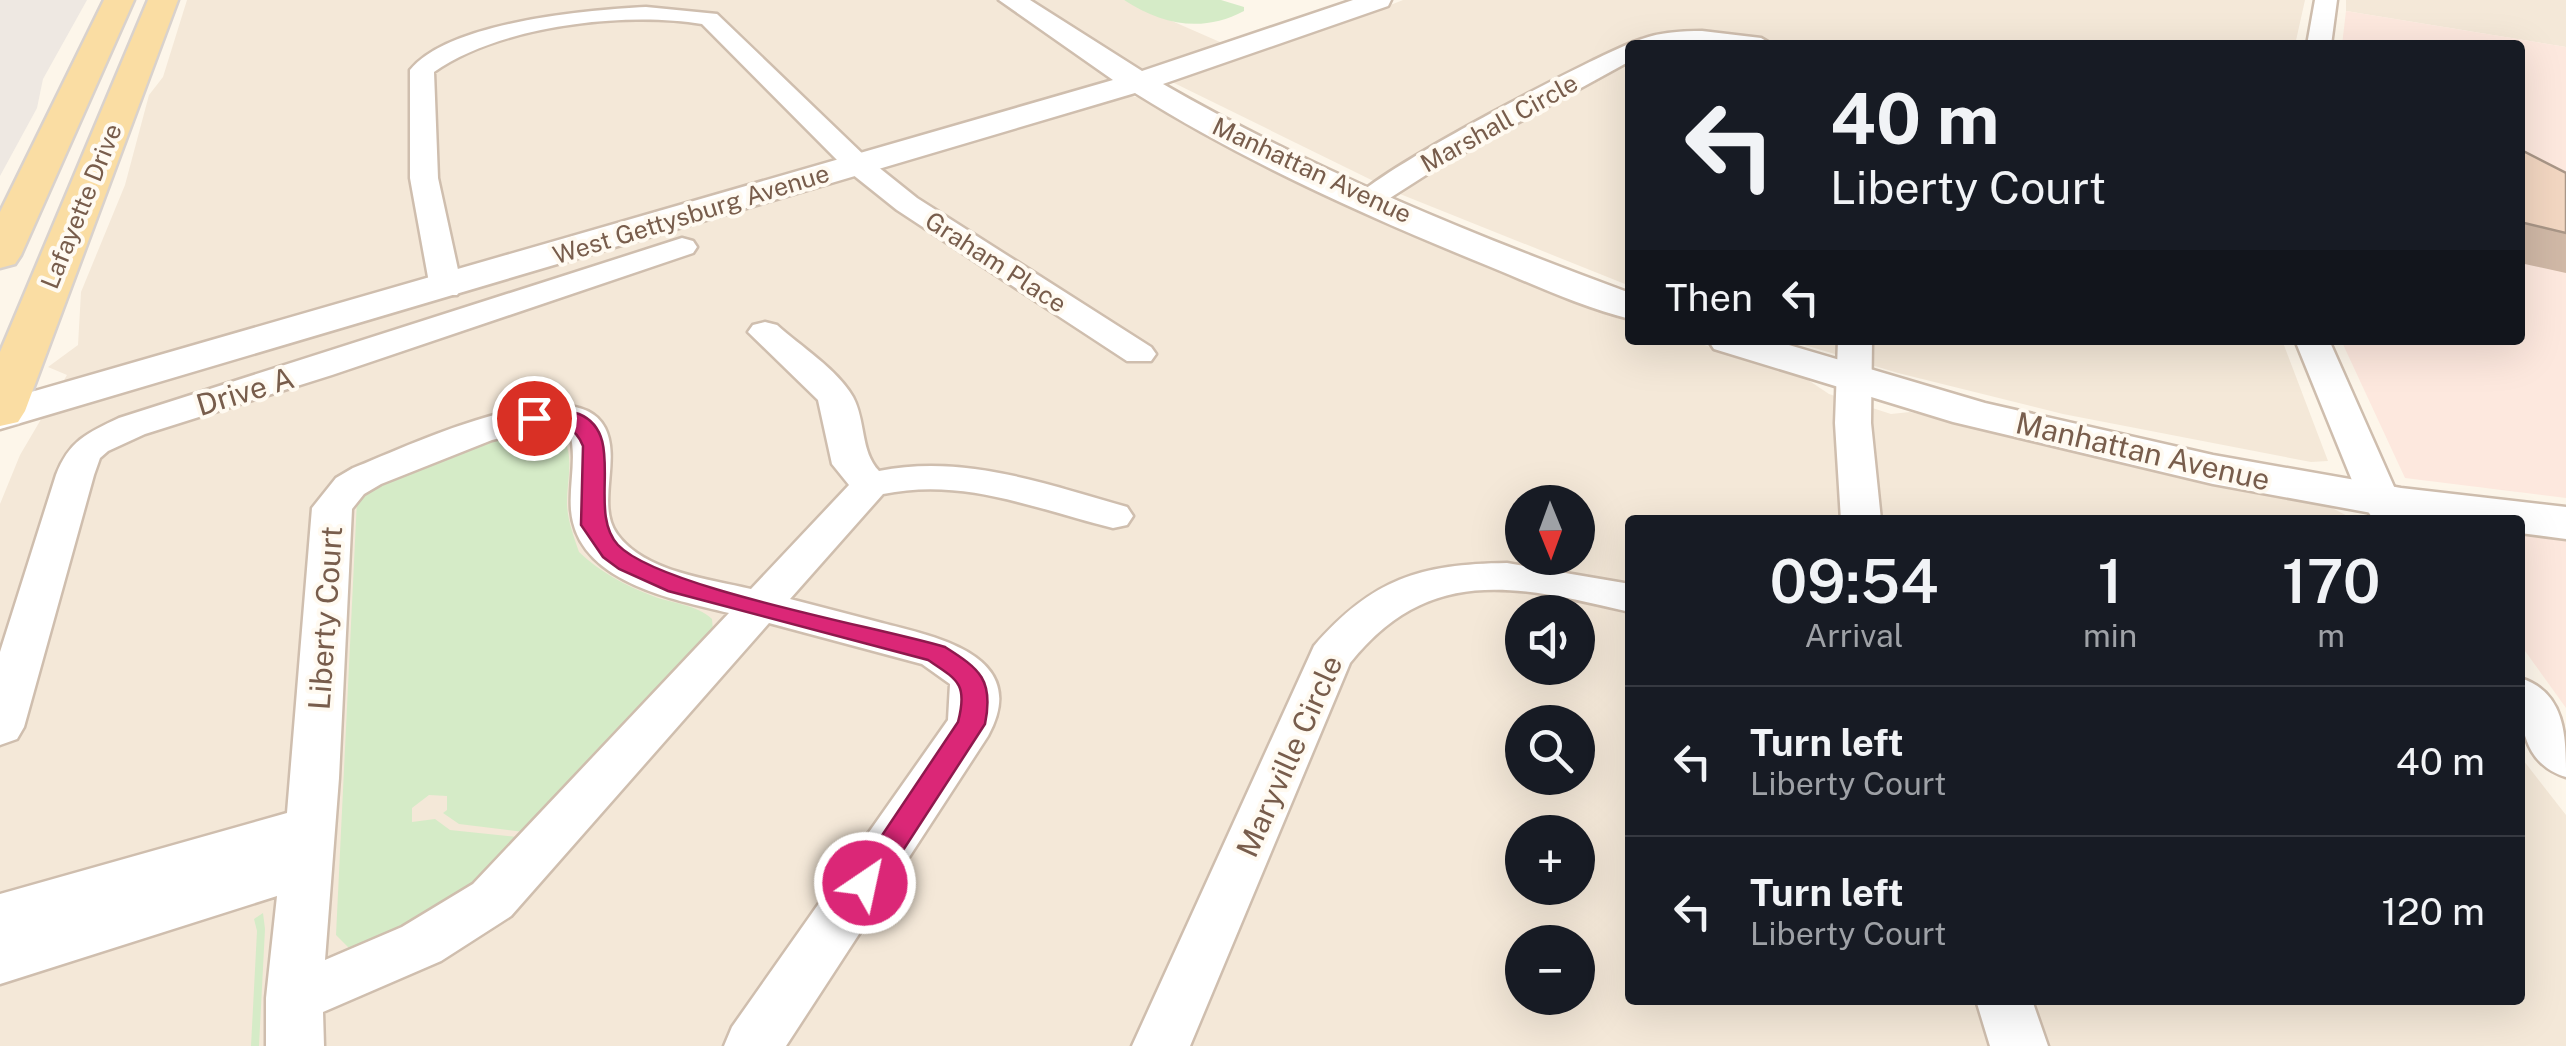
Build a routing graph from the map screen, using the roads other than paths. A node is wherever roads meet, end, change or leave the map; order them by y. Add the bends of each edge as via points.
1 (120, 0) edge
2 (163, 0) edge
3 (1012, 0) edge
4 (1378, 0) edge
5 (2326, 0) edge
6 (1675, 40) edge
7 (1733, 40) edge
8 (2320, 40) edge
9 (1625, 54) edge
10 (1134, 83) junction
11 (65, 116) junction
12 (858, 164) junction
13 (1369, 198) junction
14 (0, 203) edge
15 (682, 247) dead end
16 (0, 255) edge
17 (446, 288) junction
18 (1625, 305) edge
19 (765, 332) dead end
20 (1759, 345) edge
21 (2314, 345) edge
22 (1140, 354) dead end
23 (1855, 361) edge
24 (0, 413) edge
25 (0, 435) edge
26 (870, 485) junction
27 (2387, 510) edge
28 (1860, 515) edge
29 (2456, 515) edge
30 (1113, 516) dead end
31 (2525, 520) edge
32 (2566, 523) edge
33 (1625, 597) edge
34 (759, 605) junction
35 (2525, 702) edge
36 (0, 727) edge
37 (2566, 759) edge
38 (308, 846) junction
39 (0, 916) edge
40 (0, 960) edge
41 (2006, 1005) edge
42 (295, 1022) edge
43 (753, 1046) edge
44 (1162, 1046) edge
45 (2019, 1046) edge

1 - 11 main road, Lafayette Drive
2 - 24 main road, Lafayette Drive
3 - 10 street, Manhattan Avenue
4 - 10 street, West Gettysburg Avenue
5 - 8 street
6 - 7 street
9 - 13 street, Marshall Circle
10 - 12 street, West Gettysburg Avenue
10 - 13 street, Manhattan Avenue
11 - 14 main road via 33,140
11 - 16 main road, Lafayette Drive
12 - 17 street, West Gettysburg Avenue
12 - 17 street, Graham Place via 709,19 653,10 474,40 422,70 424,178
12 - 22 street, Graham Place via 906,204
13 - 18 street, Manhattan Avenue
15 - 36 street, Drive A via 132,426 96,444 76,475
17 - 24 street, West Gettysburg Avenue
17 - 25 street
19 - 26 street via 834,395 852,464
20 - 23 street, Manhattan Avenue
21 - 27 street
23 - 27 street, Manhattan Avenue via 2218,471
23 - 28 street
26 - 30 street via 956,476
26 - 34 street
27 - 29 street, Manhattan Avenue
31 - 32 street, Manhattan Avenue
33 - 44 street, Maryville Circle via 1520,576 1460,578 1405,593 1345,634
34 - 38 street, Liberty Court via 677,586 611,552 593,525 594,446 574,419 515,421 367,476 332,508
34 - 42 street, Liberty Court via 492,900
34 - 43 street, Liberty Court via 936,653 968,674 977,700 971,724 932,786
35 - 37 street
38 - 39 street
38 - 40 street
38 - 42 street, Liberty Court
41 - 45 street

